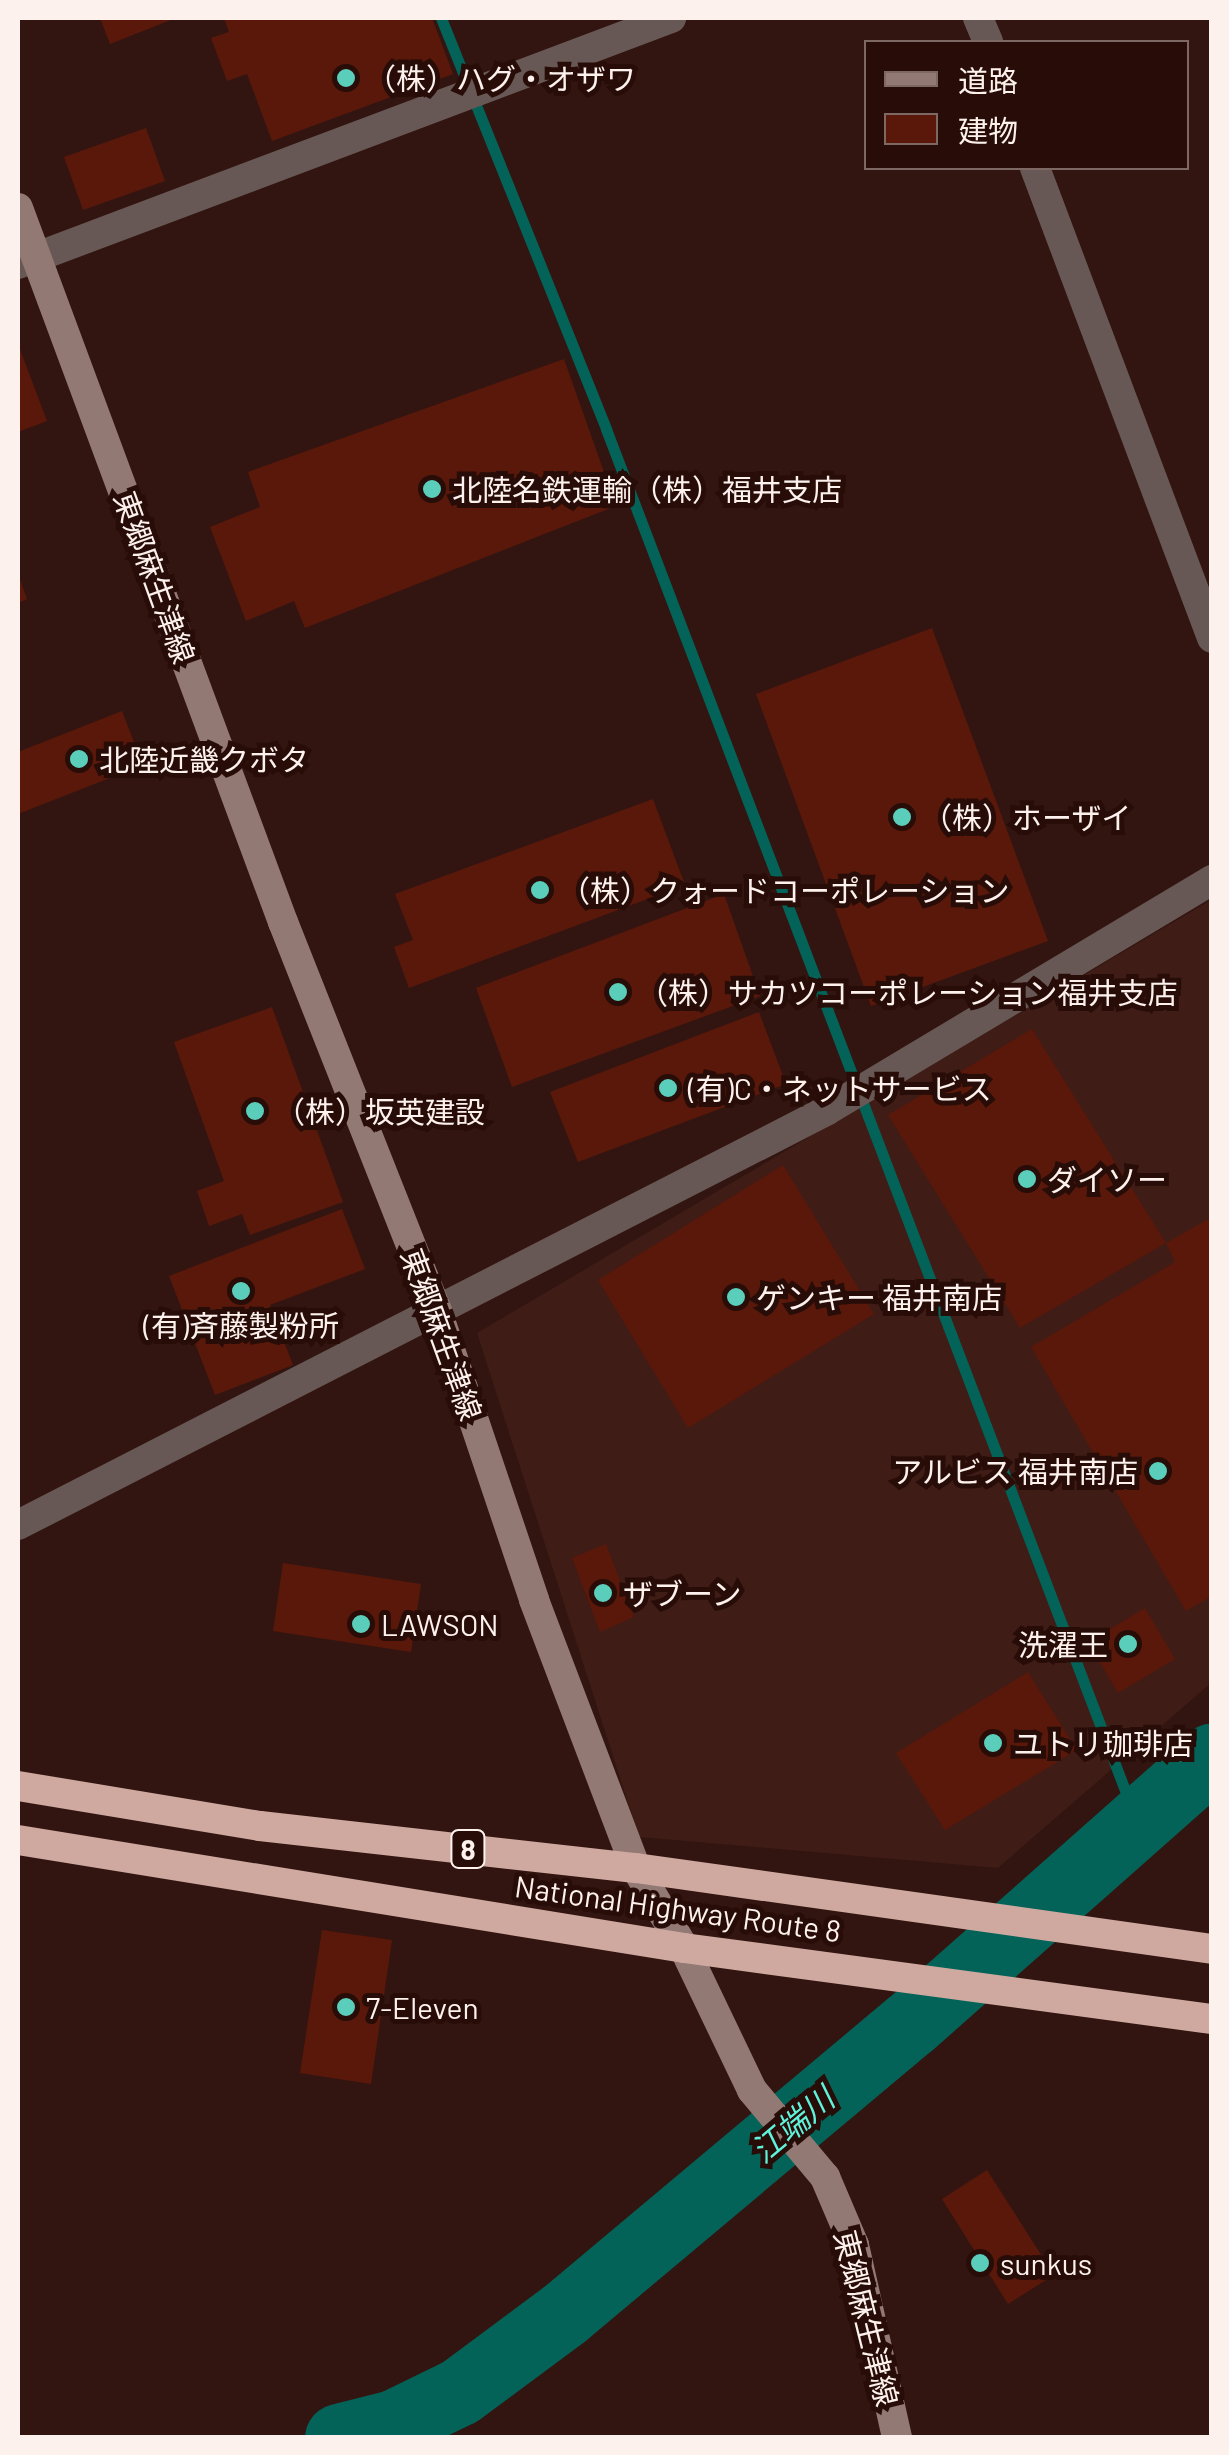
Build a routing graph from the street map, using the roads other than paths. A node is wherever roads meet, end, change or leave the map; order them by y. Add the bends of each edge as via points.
1 (671, 18) edge
2 (1036, 170) edge
3 (18, 208) edge
4 (27, 260) edge
5 (1212, 638) edge
6 (1212, 880) edge
7 (437, 1311) junction
8 (18, 1525) edge
9 (18, 1786) edge
10 (18, 1840) edge
11 (636, 1868) junction
12 (684, 1948) junction
13 (1212, 1949) edge
14 (1212, 2019) edge
15 (897, 2438) edge

1 - 4 street
2 - 5 street
3 - 4 main road, 東郷麻生津線
4 - 7 main road, 東郷麻生津線
6 - 7 street via 826,1111
7 - 8 street
7 - 11 main road, 東郷麻生津線 via 534,1600
9 - 11 highway, National Highway Route 8 / 8 via 260,1826
10 - 12 highway, National Highway Route 8 / 8
11 - 12 main road, 東郷麻生津線
11 - 13 highway, National Highway Route 8 / 8
12 - 14 highway, National Highway Route 8 / 8
12 - 15 main road, 東郷麻生津線 via 752,2090 824,2178 854,2245

